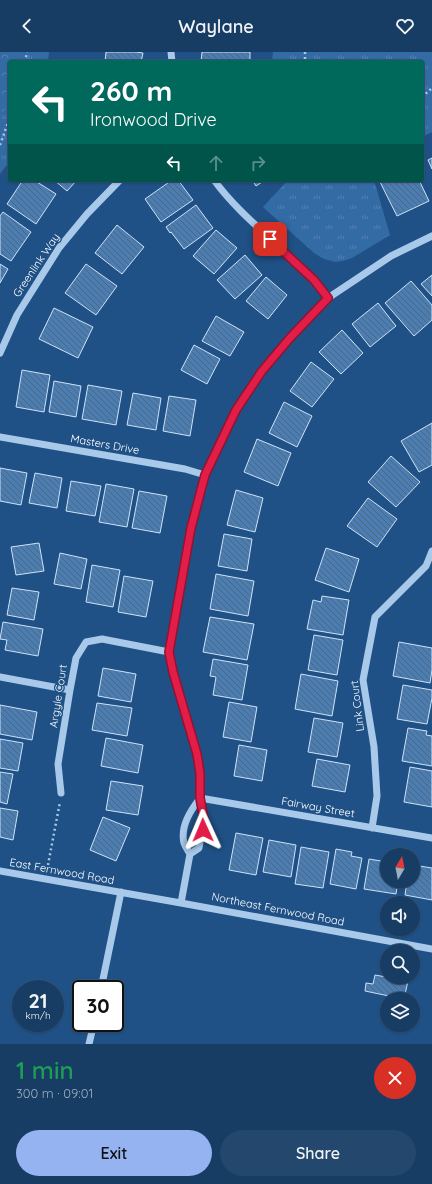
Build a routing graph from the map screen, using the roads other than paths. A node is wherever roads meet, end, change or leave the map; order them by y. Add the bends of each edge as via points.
1 (118, 182) edge
2 (215, 182) edge
3 (432, 236) edge
4 (328, 298) junction
5 (0, 353) edge
6 (0, 437) edge
7 (205, 475) junction
8 (432, 551) edge
9 (169, 652) junction
10 (0, 677) edge
11 (70, 690) junction
12 (61, 793) road end
13 (200, 798) junction
14 (372, 828) junction
15 (432, 838) edge
16 (190, 854) junction
17 (0, 871) edge
18 (121, 892) junction
19 (181, 903) junction
20 (432, 949) edge
21 (103, 980) edge
22 (92, 1032) edge
23 (89, 1044) edge

1 - 5 street, Greenlink Way via 59,248 17,315
2 - 4 street via 227,198 314,280
3 - 4 street via 391,256
4 - 7 street via 262,371 236,410
6 - 7 street, Masters Drive via 185,469
7 - 9 street via 191,528
8 - 14 street, Link Court via 426,566 375,617 363,680 374,746 378,796
9 - 11 street, Argyle Court via 102,639 86,642 76,658
9 - 13 street via 197,754
10 - 11 street
11 - 12 street, Argyle Court via 58,764
13 - 14 street, Fairway Street
13 - 16 street via 204,820 199,848
13 - 16 street via 187,816 183,837
14 - 15 street, Fairway Street
16 - 19 street
17 - 18 street, East Fernwood Road
18 - 19 street, Northeast Fernwood Road
18 - 21 street
19 - 20 street, Northeast Fernwood Road
22 - 23 street

